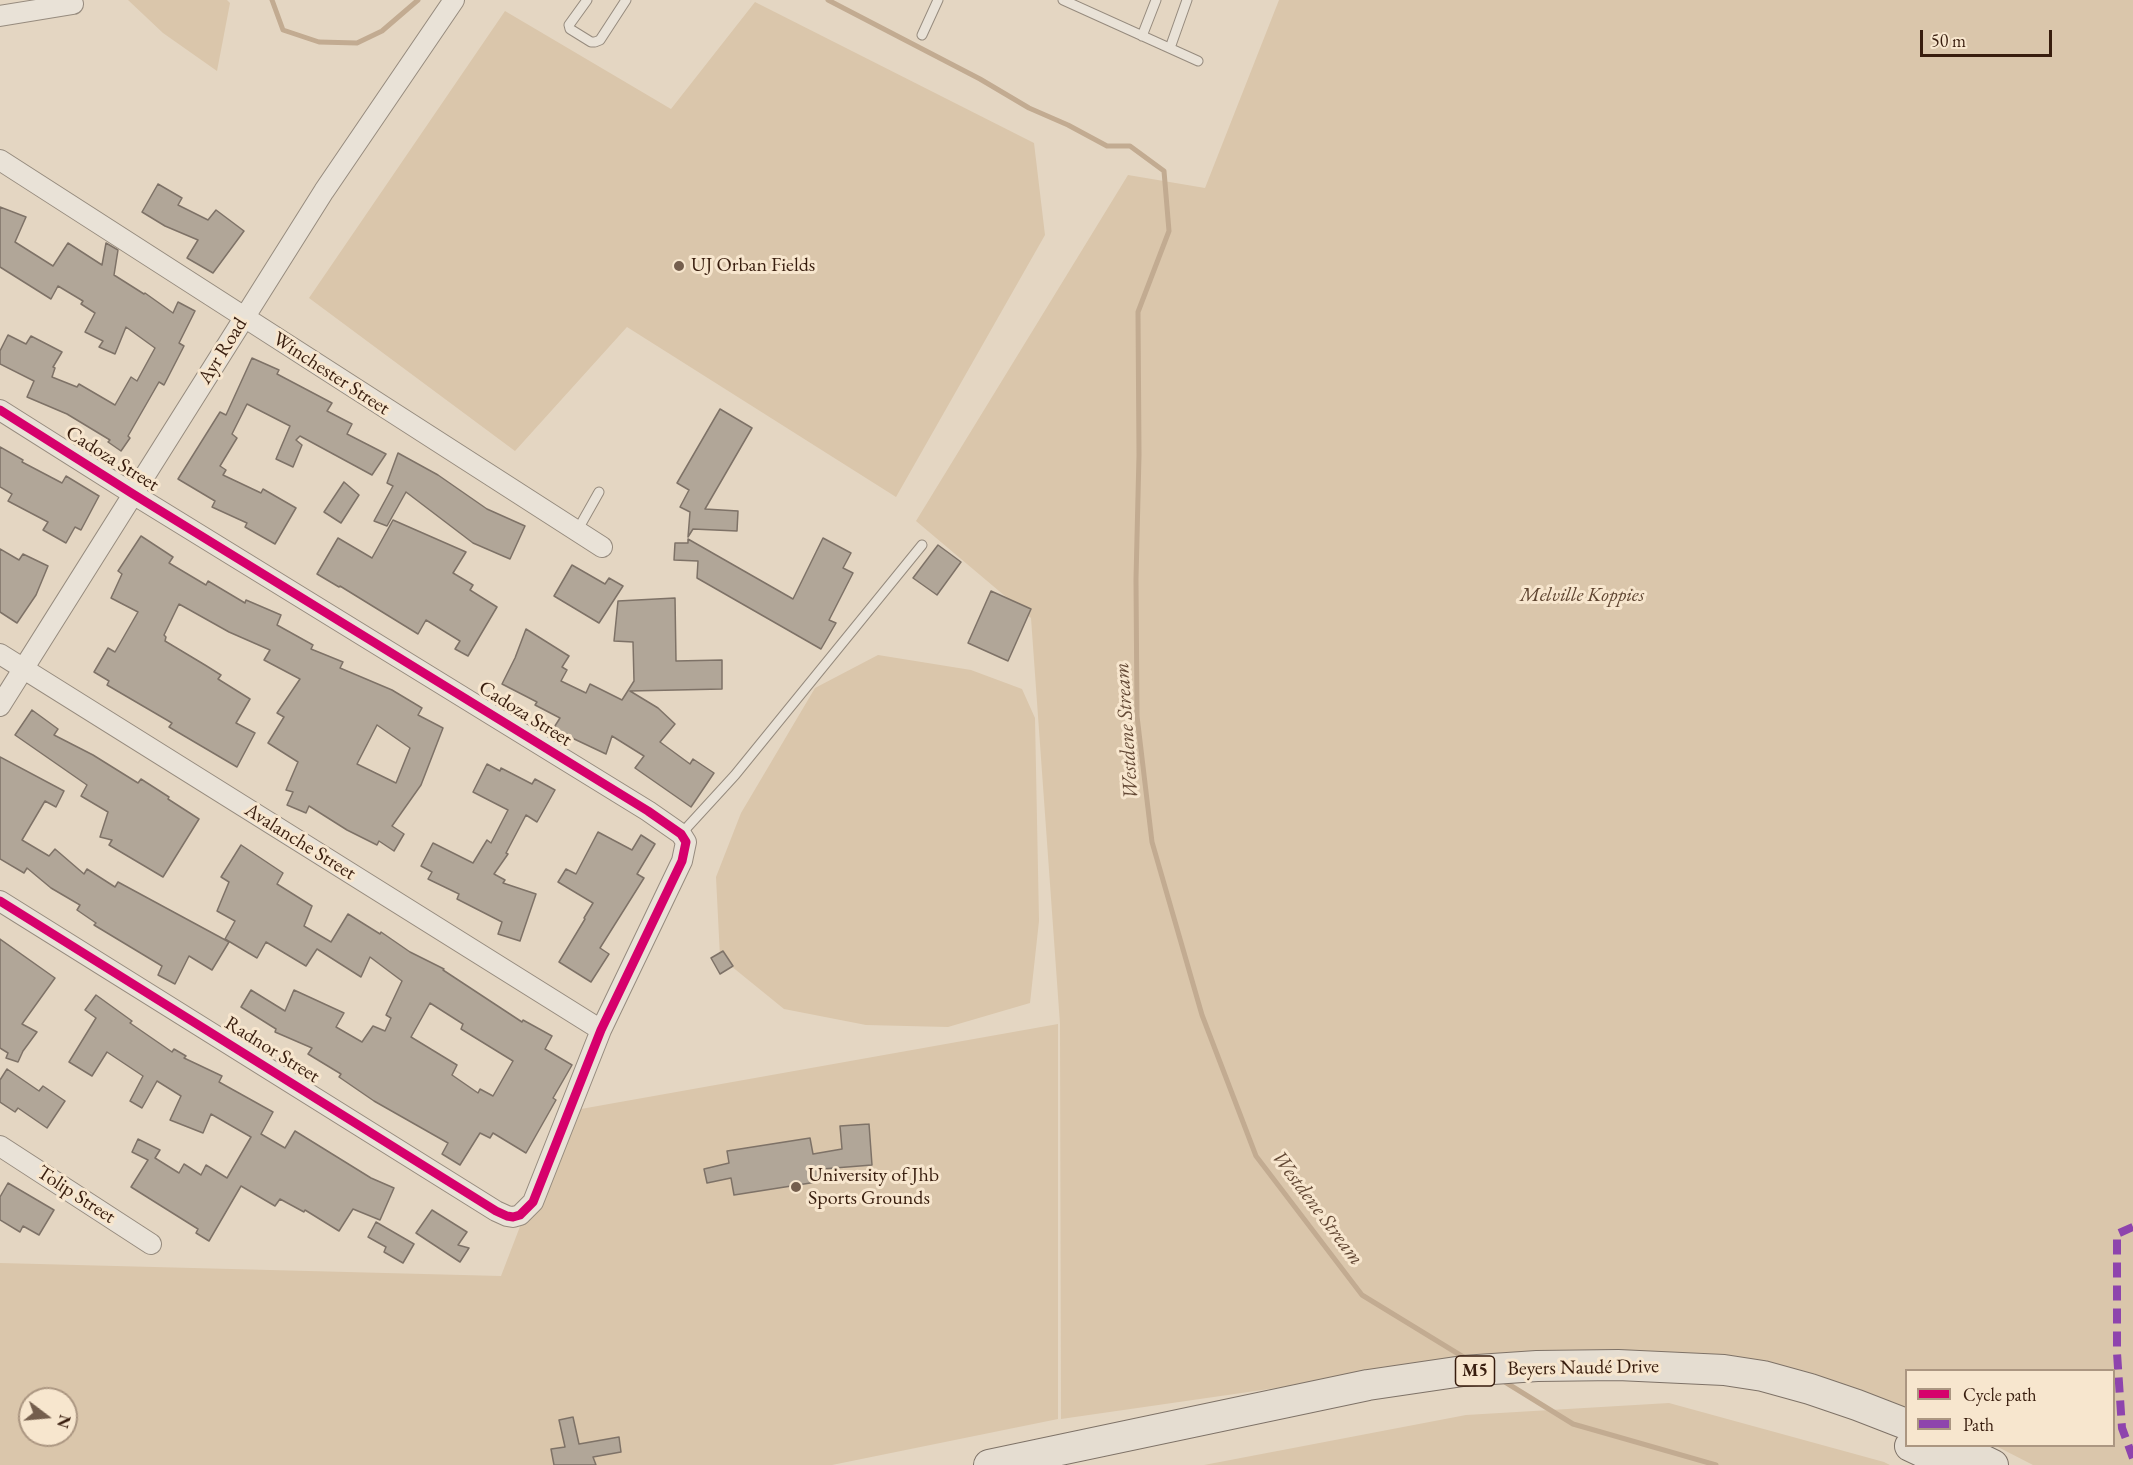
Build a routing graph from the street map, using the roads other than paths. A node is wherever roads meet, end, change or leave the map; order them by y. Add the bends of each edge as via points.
1 (454, 0) edge
2 (587, 0) edge
3 (626, 0) edge
4 (938, 0) edge
5 (1063, 0) edge
6 (1156, 0) edge
7 (1187, 0) edge
8 (74, 3) dead end
9 (0, 16) edge
10 (922, 35) dead end
11 (1142, 36) junction
12 (1170, 48) junction
13 (1198, 61) dead end
14 (0, 160) edge
15 (243, 318) junction
16 (0, 410) edge
17 (599, 492) dead end
18 (133, 494) junction
19 (577, 531) junction
20 (922, 544) dead end
21 (602, 548) dead end
22 (0, 654) edge
23 (23, 668) junction
24 (0, 706) edge
25 (681, 834) junction
26 (0, 901) edge
27 (601, 1030) junction
28 (0, 1146) edge
29 (151, 1244) dead end
30 (1905, 1425) edge
31 (1905, 1444) edge
32 (1912, 1447) edge
33 (1956, 1447) edge
34 (1043, 1459) edge
35 (989, 1465) edge
36 (1070, 1465) edge
37 (1951, 1465) edge
38 (1993, 1465) edge

1 - 15 street, Ayr Road
2 - 3 lane via 569,25 591,42 600,40
4 - 10 lane
5 - 11 lane
6 - 11 lane
7 - 12 lane
8 - 9 street
11 - 12 lane
12 - 13 lane
14 - 15 street, Winchester Street
15 - 18 street, Ayr Road
15 - 19 street, Winchester Street
16 - 18 street, Cadoza Street
17 - 19 lane
18 - 23 street, Ayr Road
18 - 25 street, Cadoza Street
19 - 21 street, Winchester Street
20 - 25 lane via 735,775
22 - 23 street, Avalanche Street
23 - 24 street, Ayr Road
23 - 27 street, Avalanche Street
25 - 27 street via 686,842 682,861
26 - 27 street, Radnor Street via 507,1216 528,1210 536,1196
28 - 29 street, Tolip Street
30 - 34 main road, Beyers Naudé Drive / M5 via 1857,1404 1753,1375 1690,1367 1578,1364 1463,1371 1368,1385
31 - 36 main road, Beyers Naudé Drive / M5 via 1821,1413 1733,1390 1635,1380 1536,1379 1371,1399
32 - 37 main road, Beyers Naudé Drive / M5
33 - 38 main road
34 - 35 main road, M5

